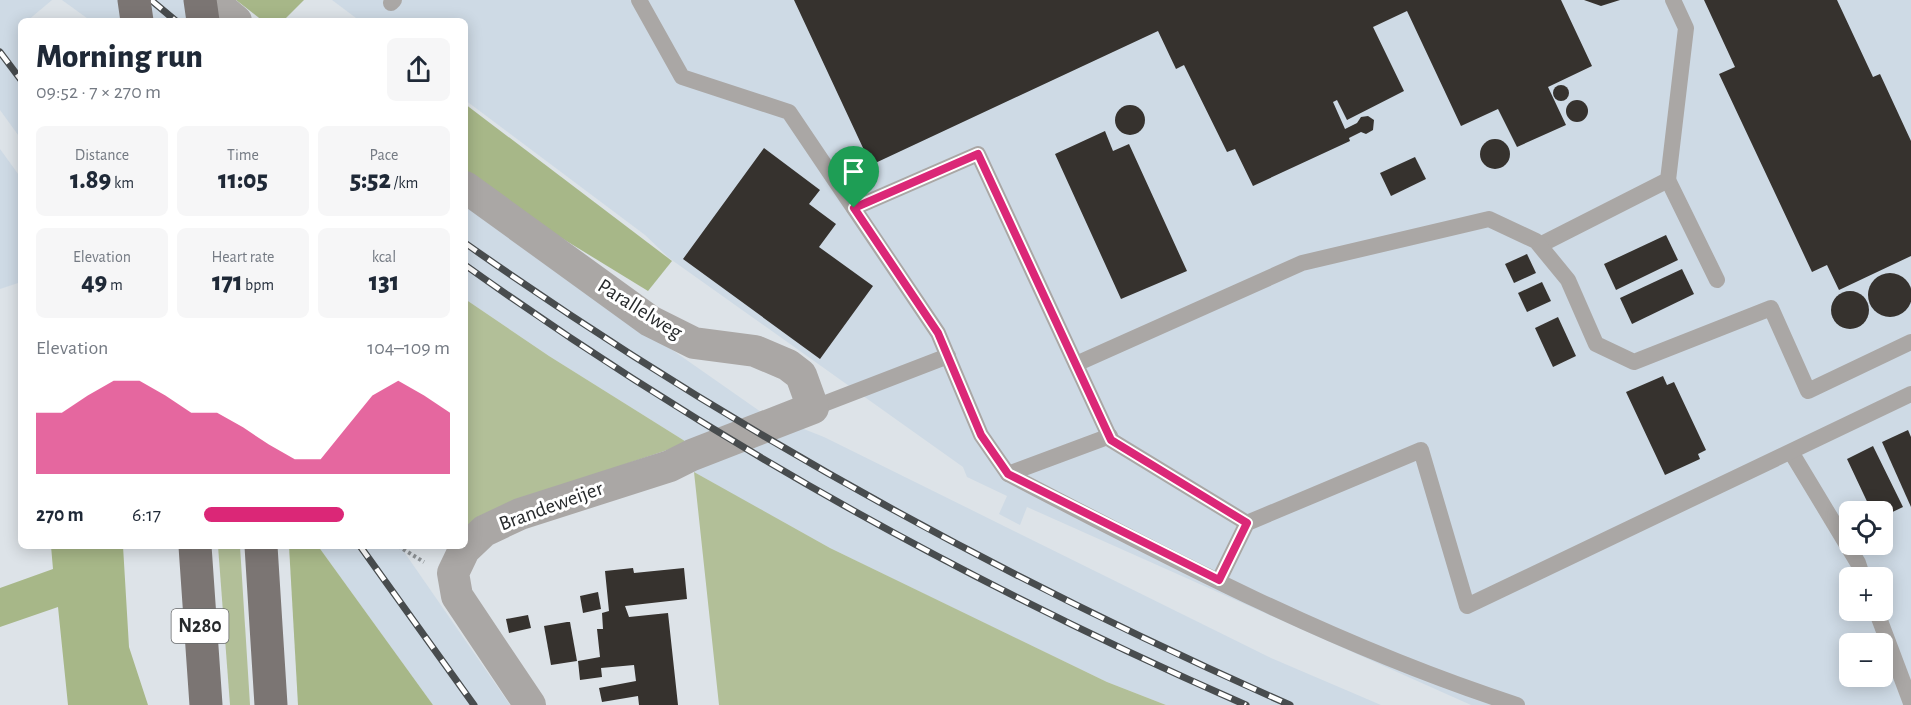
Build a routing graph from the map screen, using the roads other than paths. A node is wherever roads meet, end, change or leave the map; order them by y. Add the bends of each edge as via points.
1 (134, 0) edge
2 (200, 0) edge
3 (211, 0) edge
4 (639, 0) edge
5 (1673, 0) edge
6 (137, 18) edge
7 (203, 18) edge
8 (232, 18) edge
9 (1668, 180) junction
10 (468, 189) edge
11 (854, 208) junction
12 (1540, 245) junction
13 (1717, 280) dead end
14 (1911, 342) edge
15 (948, 356) junction
16 (1076, 364) junction
17 (1911, 394) edge
18 (813, 408) junction
19 (1110, 436) junction
20 (1791, 452) junction
21 (1008, 474) junction
22 (1247, 523) junction
23 (468, 546) edge
24 (195, 549) edge
25 (261, 549) edge
26 (465, 549) edge
27 (1859, 567) edge
28 (1219, 580) junction
29 (1880, 621) edge
30 (1911, 703) edge
31 (206, 705) edge
32 (271, 705) edge
33 (530, 705) edge
34 (1517, 705) edge

1 - 6 main road, bridge
2 - 7 main road
3 - 8 street
4 - 11 lane via 682,77 789,112
5 - 9 lane via 1686,28
9 - 12 lane
9 - 13 lane
10 - 18 street, Parallelweg via 650,321 694,343 755,351 789,365 801,375
11 - 15 lane via 938,333
11 - 16 lane via 978,154
12 - 14 lane via 1568,280 1596,344 1634,362 1771,308 1808,391
12 - 16 lane via 1488,219 1302,262
15 - 18 lane
15 - 21 lane via 981,435
16 - 19 lane
17 - 20 lane
18 - 23 street, Brandeweijer via 670,466 520,514 484,531
19 - 21 lane
19 - 22 lane
20 - 22 lane via 1467,606 1421,450
20 - 27 lane
21 - 28 lane
22 - 28 lane
24 - 31 main road, N280
25 - 32 main road
26 - 33 street, Brandeweijer via 453,573 457,596
28 - 34 lane via 1311,626 1453,684
29 - 30 lane

